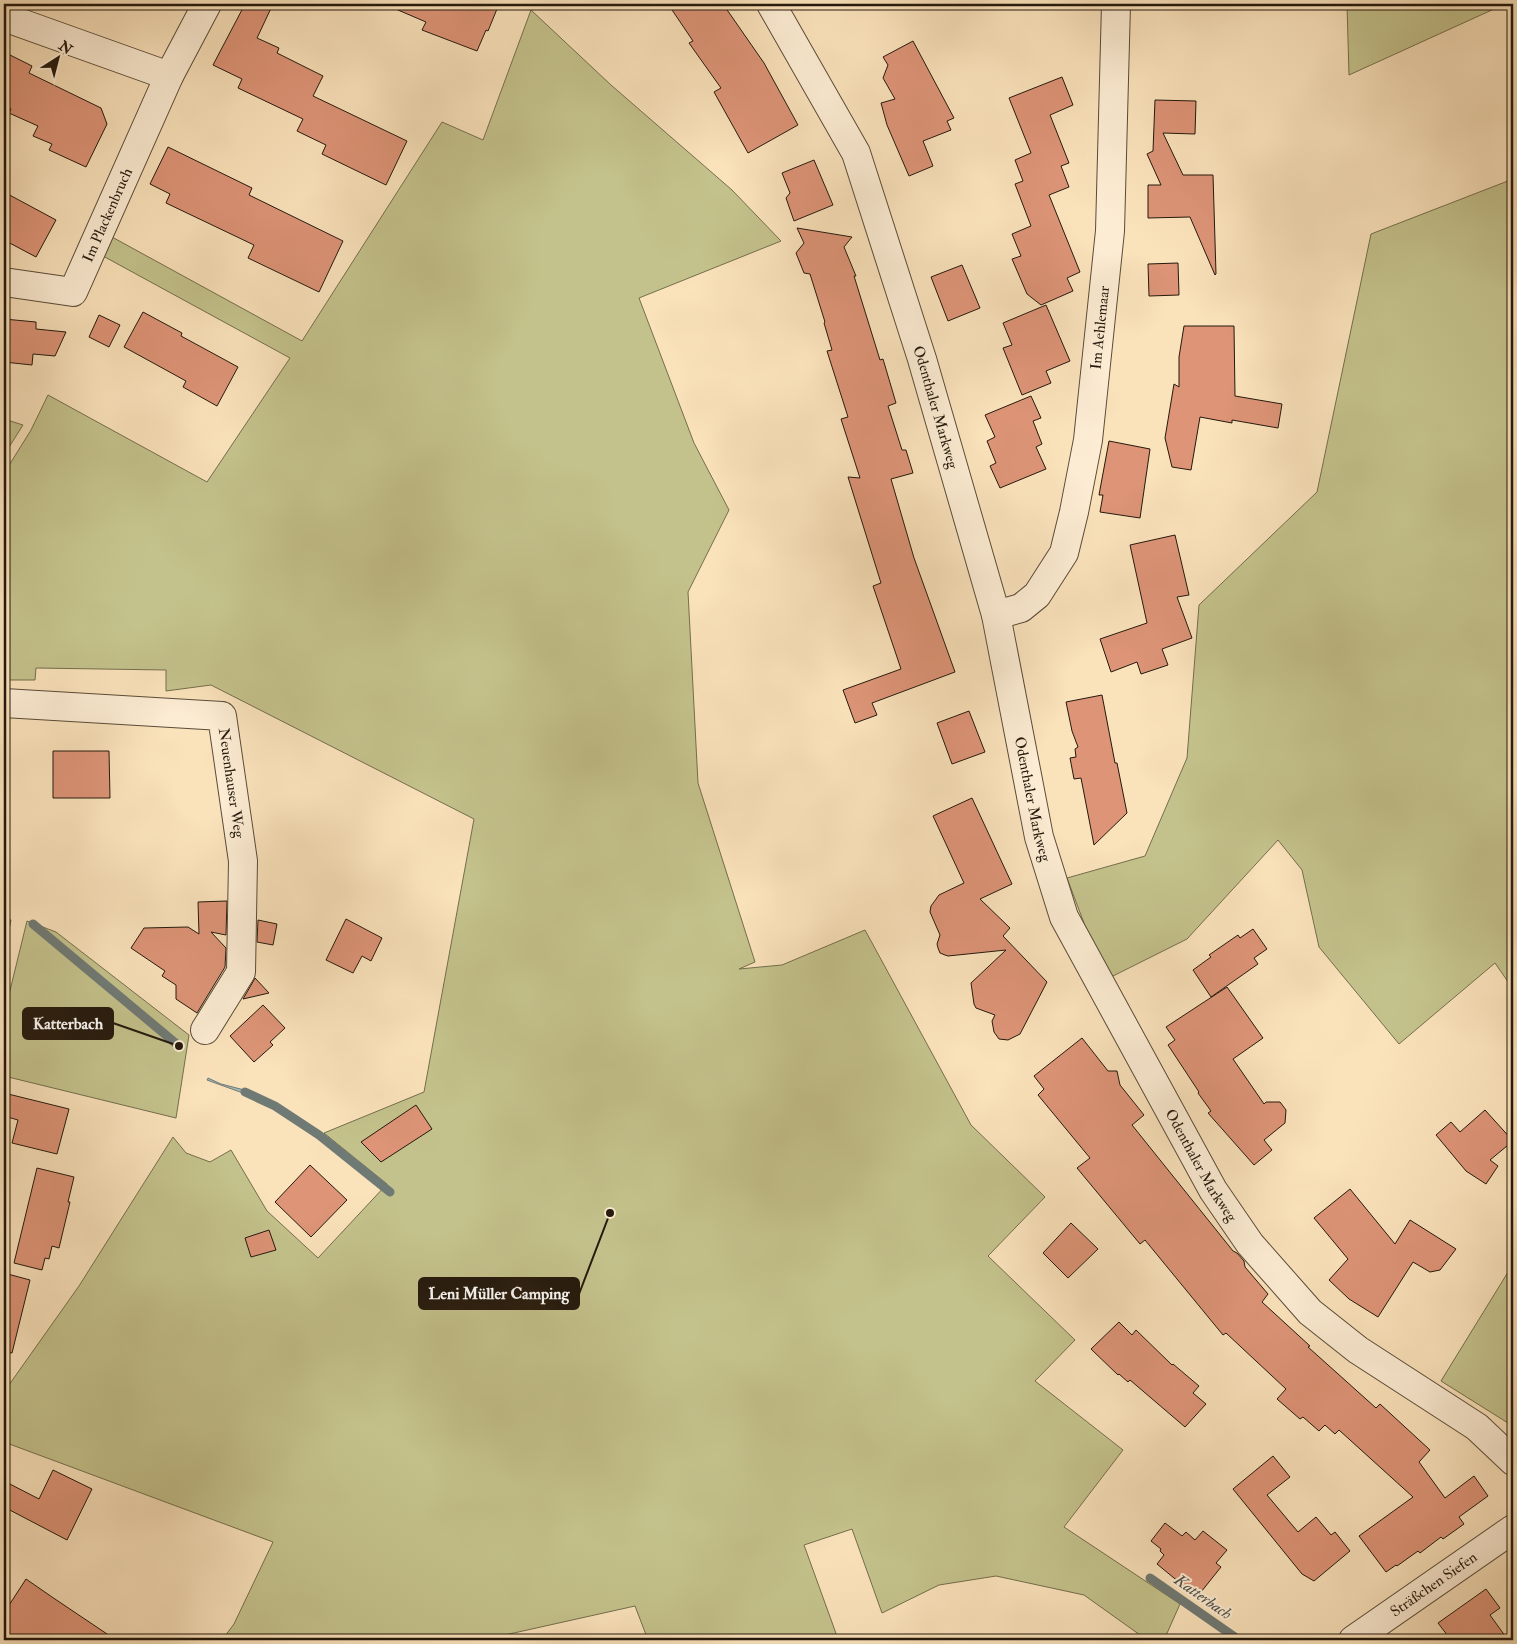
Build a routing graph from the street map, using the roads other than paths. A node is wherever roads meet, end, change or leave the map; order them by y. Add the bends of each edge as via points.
1 (207, 4) edge
2 (771, 4) edge
3 (1116, 4) edge
4 (4, 17) edge
5 (169, 76) junction
6 (4, 282) edge
7 (996, 615) junction
8 (4, 703) edge
9 (205, 1030) dead end
10 (1513, 1461) edge
11 (1513, 1529) edge
12 (1353, 1640) edge

1 - 5 street, Im Plackenbruch
2 - 7 street, Odenthaler Markweg via 856,153 922,359
3 - 7 street, Im Aehlemaar via 1110,231 1089,434 1082,472 1064,553 1037,595 1021,608
4 - 5 street
5 - 6 street, Im Plackenbruch via 73,292
7 - 10 street, Odenthaler Markweg via 1039,837 1064,917 1213,1190 1250,1244 1310,1312 1358,1350 1477,1427
8 - 9 street, Neuenhauser Weg via 222,716 243,861 241,972
11 - 12 street, Sträßchen Siefen

